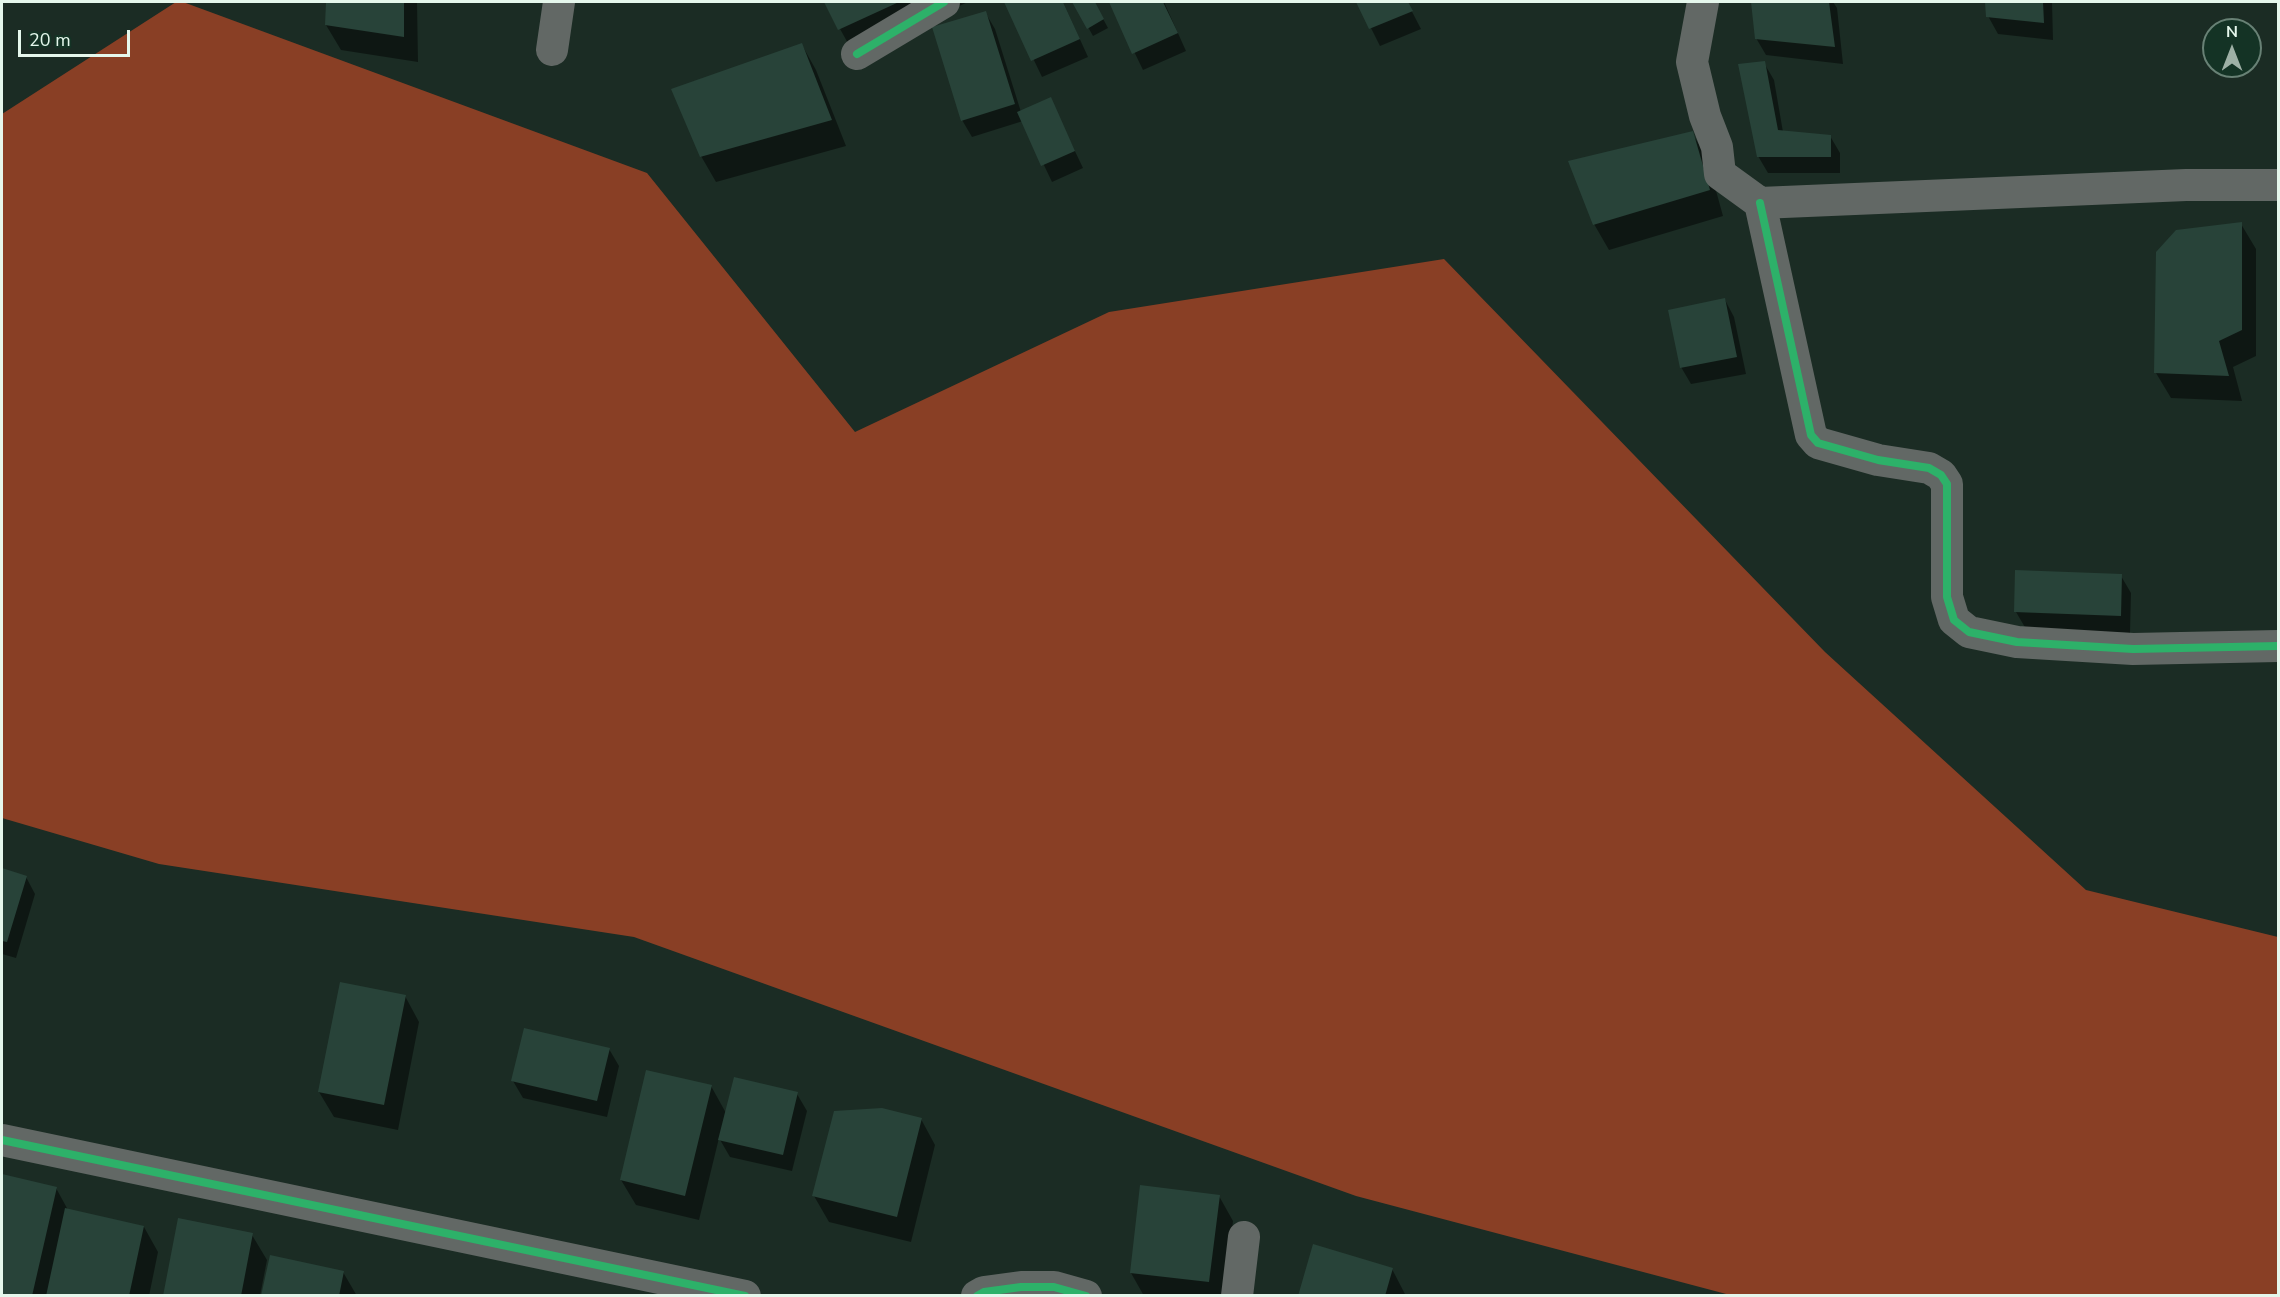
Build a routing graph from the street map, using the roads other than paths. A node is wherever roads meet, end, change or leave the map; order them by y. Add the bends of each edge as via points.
1 (559, 2) edge
2 (944, 2) edge
3 (1703, 2) edge
4 (552, 50) dead end
5 (857, 54) dead end
6 (2278, 185) edge
7 (1760, 203) junction
8 (2278, 646) edge
9 (2, 1140) edge
10 (1244, 1237) dead end
11 (745, 1296) edge
12 (977, 1296) edge
13 (1086, 1296) edge
14 (1237, 1296) edge

1 - 4 street
2 - 5 street
3 - 7 street via 1692,62 1717,147 1720,174
6 - 7 street via 2186,185
7 - 8 street via 1811,435 1818,443 1878,460 1929,468 1941,475 1947,484 1947,597 1954,620 1969,632 2017,642 2133,649
9 - 11 street
10 - 14 street
12 - 13 street via 1021,1287 1054,1287

